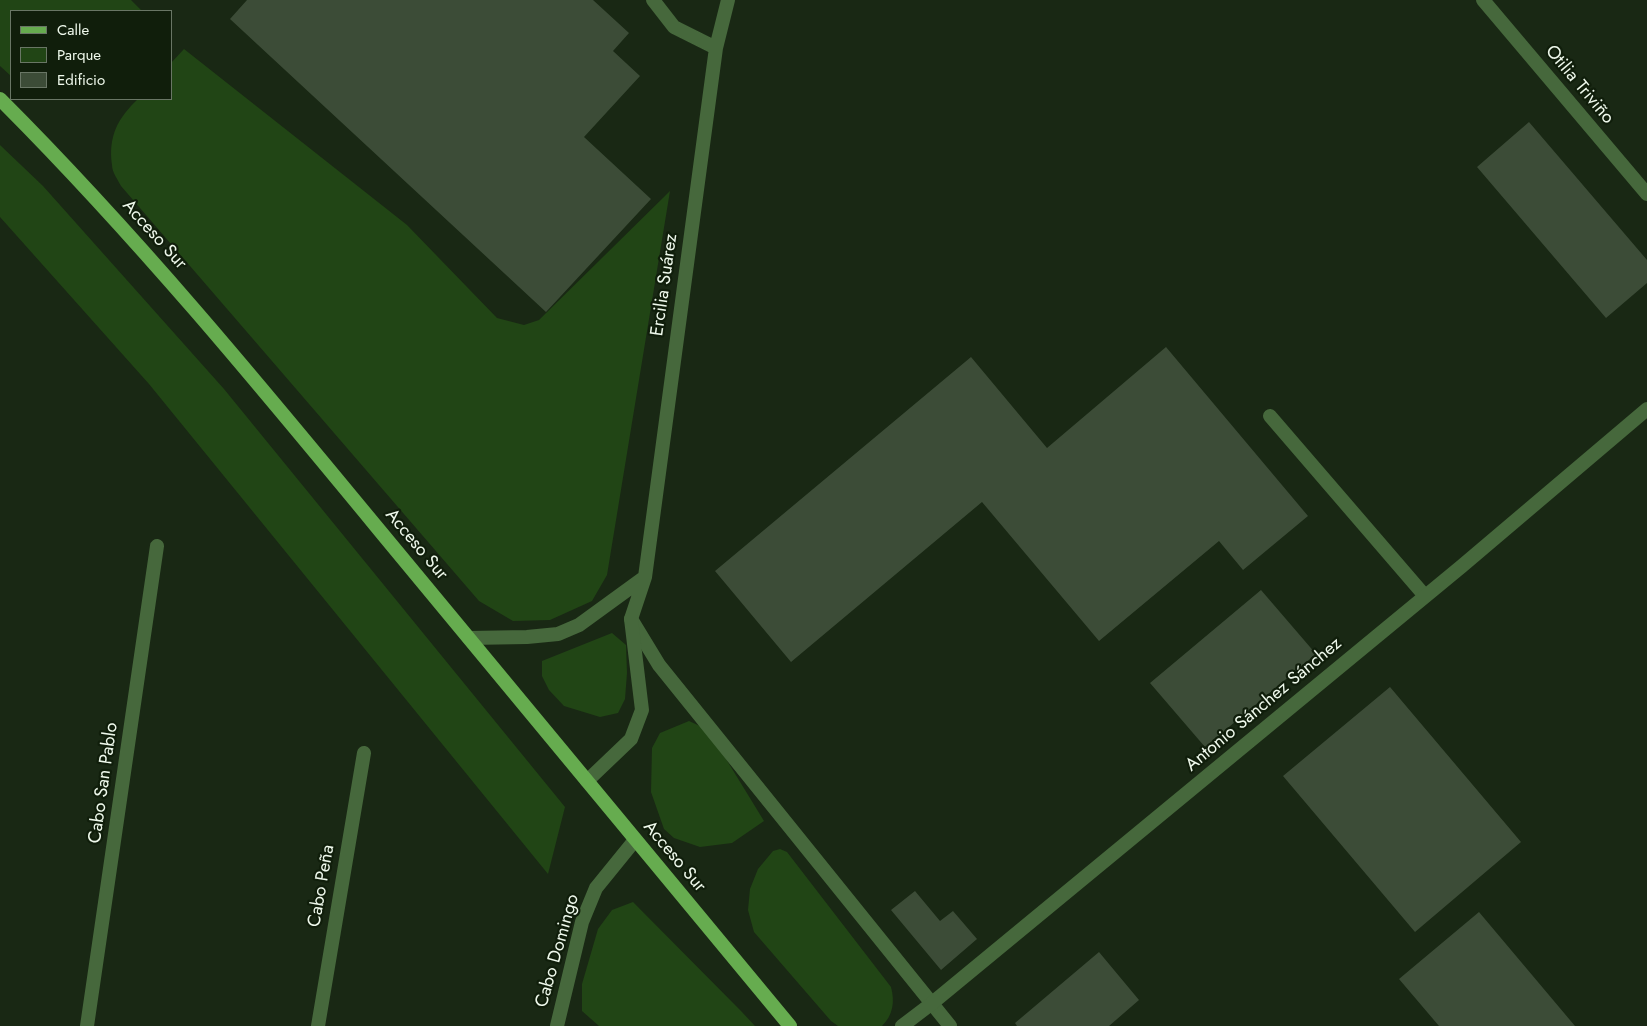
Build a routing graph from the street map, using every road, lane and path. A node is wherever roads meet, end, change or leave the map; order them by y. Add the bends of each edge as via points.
1 (654, 0) edge
2 (728, 0) edge
3 (1483, 0) edge
4 (716, 48) junction
5 (0, 99) edge
6 (1647, 194) edge
7 (1647, 409) edge
8 (1270, 416) dead end
9 (157, 546) dead end
10 (645, 577) junction
11 (1425, 596) junction
12 (631, 619) junction
13 (469, 638) junction
14 (364, 753) dead end
15 (587, 781) junction
16 (635, 840) junction
17 (931, 1004) junction
18 (87, 1026) edge
19 (318, 1026) edge
20 (557, 1026) edge
21 (790, 1026) edge
22 (902, 1026) edge
23 (950, 1026) edge

1 - 4 street via 674,27
2 - 4 street, Ercilia Suárez
3 - 6 street, Otilia Triviño
4 - 10 street, Ercilia Suárez
5 - 13 main road, Acceso Sur via 58,156 181,293
7 - 11 street, Antonio Sánchez Sánchez
8 - 11 street
9 - 18 street, Cabo San Pablo
10 - 12 street, Ercilia Suárez
10 - 13 street via 579,625 558,634
11 - 17 street, Antonio Sánchez Sánchez
12 - 15 street, Ercilia Suárez via 642,710 631,739
12 - 17 street via 659,665
13 - 15 main road, Acceso Sur
14 - 19 street, Cabo Peña
15 - 16 main road, Acceso Sur
16 - 20 street, Cabo Domingo via 596,888 582,922
16 - 21 main road, Acceso Sur
17 - 22 street, Antonio Sánchez Sánchez
17 - 23 street

